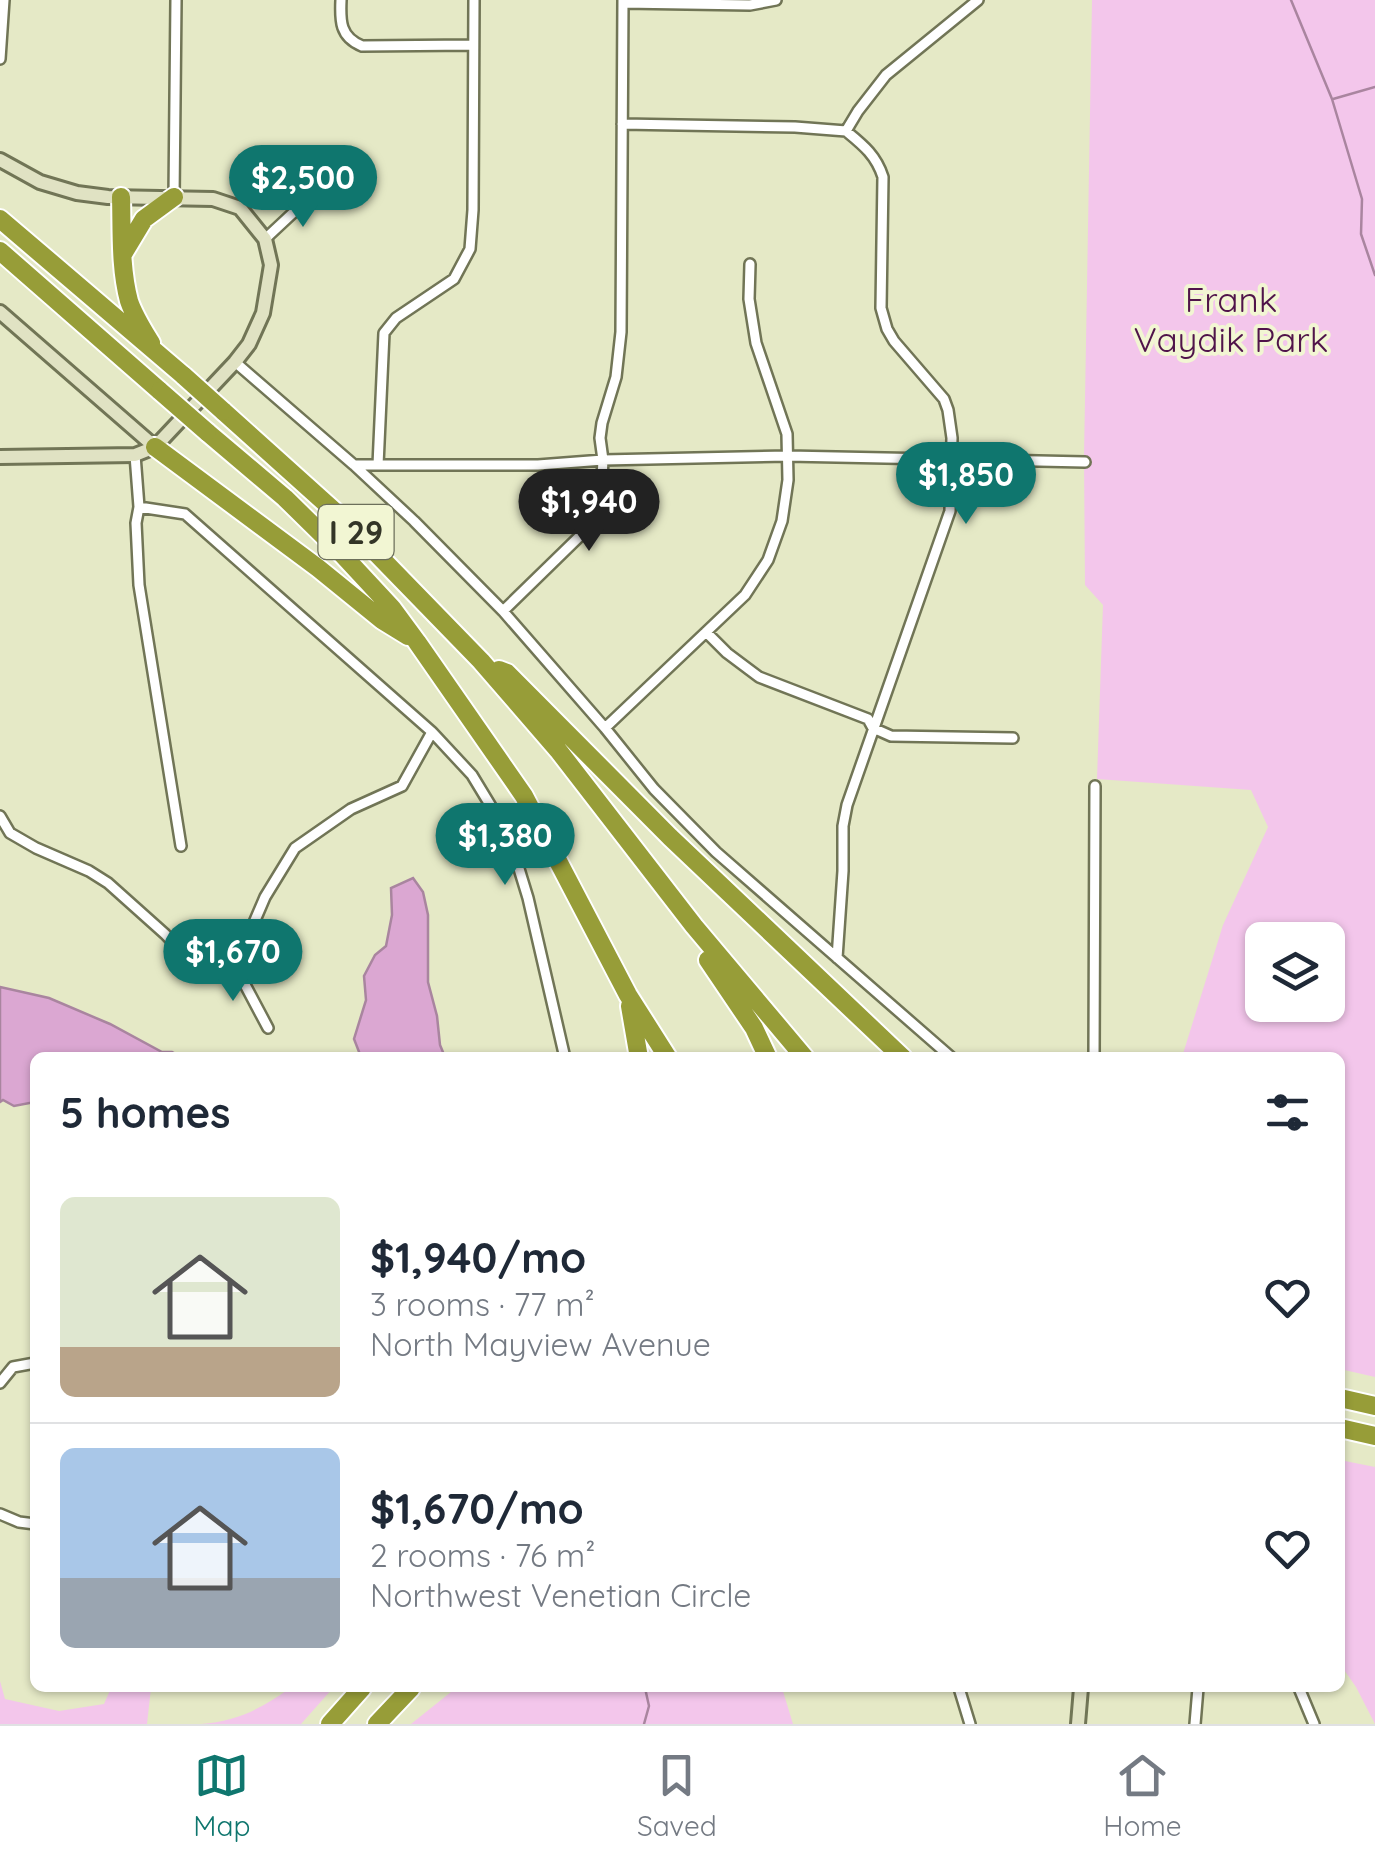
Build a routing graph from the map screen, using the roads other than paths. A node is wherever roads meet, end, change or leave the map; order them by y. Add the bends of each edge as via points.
1 (4, 0) edge
2 (176, 0) edge
3 (341, 0) edge
4 (474, 0) edge
5 (776, 0) edge
6 (978, 0) edge
7 (624, 2) edge
8 (473, 45) junction
9 (0, 60) edge
10 (622, 124) junction
11 (846, 131) junction
12 (0, 160) edge
13 (303, 192) dead end
14 (121, 197) junction
15 (174, 197) junction
16 (0, 219) edge
17 (266, 239) junction
18 (0, 251) edge
19 (122, 254) junction
20 (750, 264) dead end
21 (0, 312) edge
22 (160, 356) junction
23 (235, 362) junction
24 (155, 447) junction
25 (135, 456) junction
26 (788, 456) junction
27 (0, 457) edge
28 (950, 459) junction
29 (604, 460) junction
30 (1085, 462) dead end
31 (354, 465) junction
32 (378, 465) junction
33 (139, 507) junction
34 (504, 611) junction
35 (706, 632) junction
36 (417, 642) junction
37 (481, 661) junction
38 (605, 728) junction
39 (874, 728) junction
40 (432, 732) junction
41 (1013, 738) dead end
42 (1095, 786) dead end
43 (0, 816) edge
44 (181, 846) dead end
45 (666, 888) junction
46 (836, 958) junction
47 (233, 962) junction
48 (628, 996) junction
49 (268, 1028) dead end
50 (564, 1052) edge
51 (638, 1052) edge
52 (664, 1052) edge
53 (765, 1052) edge
54 (800, 1052) edge
55 (898, 1052) edge
56 (945, 1052) edge
57 (1094, 1052) edge
58 (30, 1364) edge
59 (0, 1383) edge
60 (1345, 1399) edge
61 (1375, 1406) edge
62 (1345, 1429) edge
63 (1375, 1436) edge
64 (0, 1514) edge
65 (30, 1523) edge
66 (358, 1692) edge
67 (406, 1692) edge
68 (959, 1692) edge
69 (1073, 1692) edge
70 (1080, 1692) edge
71 (1198, 1692) edge
72 (1301, 1692) edge
73 (1077, 1708) junction
74 (330, 1724) edge
75 (378, 1724) edge
76 (970, 1724) edge
77 (1078, 1724) edge
78 (1195, 1724) edge
79 (1314, 1724) edge

1 - 9 street
2 - 15 street
3 - 8 street via 340,22 356,44
4 - 8 street
5 - 7 street
6 - 11 street via 886,76
7 - 10 street
8 - 32 street via 470,249 454,279 384,333
10 - 11 street
10 - 29 street via 621,332 602,423
11 - 28 street via 881,170 882,315 894,342 944,400
12 - 14 street via 58,189
13 - 17 street
14 - 15 street
14 - 19 highway
15 - 17 street via 240,208
15 - 19 highway via 144,219
16 - 22 highway, I 29
17 - 23 street via 272,266 263,314
18 - 36 highway, I 29, bridge via 285,498
19 - 22 highway via 130,304
20 - 26 street via 752,326
21 - 24 street
22 - 37 highway, I 29, bridge via 342,518
23 - 24 street
23 - 31 street
24 - 25 street
24 - 36 highway
25 - 27 street
25 - 33 street
26 - 28 street
26 - 29 street
26 - 35 street via 786,501 768,560
28 - 30 street
28 - 39 street via 950,511
29 - 32 street
29 - 34 street via 591,522
31 - 32 street
31 - 34 street
33 - 40 street via 184,514
33 - 44 street via 139,585
34 - 38 street
35 - 38 street
35 - 39 street via 759,677
36 - 48 highway, I 29 via 524,796
37 - 45 highway, I 29
37 - 55 highway via 507,673
38 - 46 street via 687,824
39 - 41 street via 898,737
39 - 46 street via 843,826
40 - 47 street via 402,786 351,809 295,848
40 - 50 street via 472,775 509,836
42 - 57 street
43 - 47 street via 10,833 108,883 190,960
45 - 53 highway
45 - 54 highway, I 29
46 - 56 street
47 - 49 street
48 - 51 highway
48 - 52 highway, I 29
58 - 59 street via 13,1366
60 - 61 highway
62 - 63 highway
64 - 65 street
66 - 74 highway
67 - 75 highway
68 - 76 street
69 - 73 street
70 - 73 street
71 - 78 street
72 - 79 street
73 - 77 street

